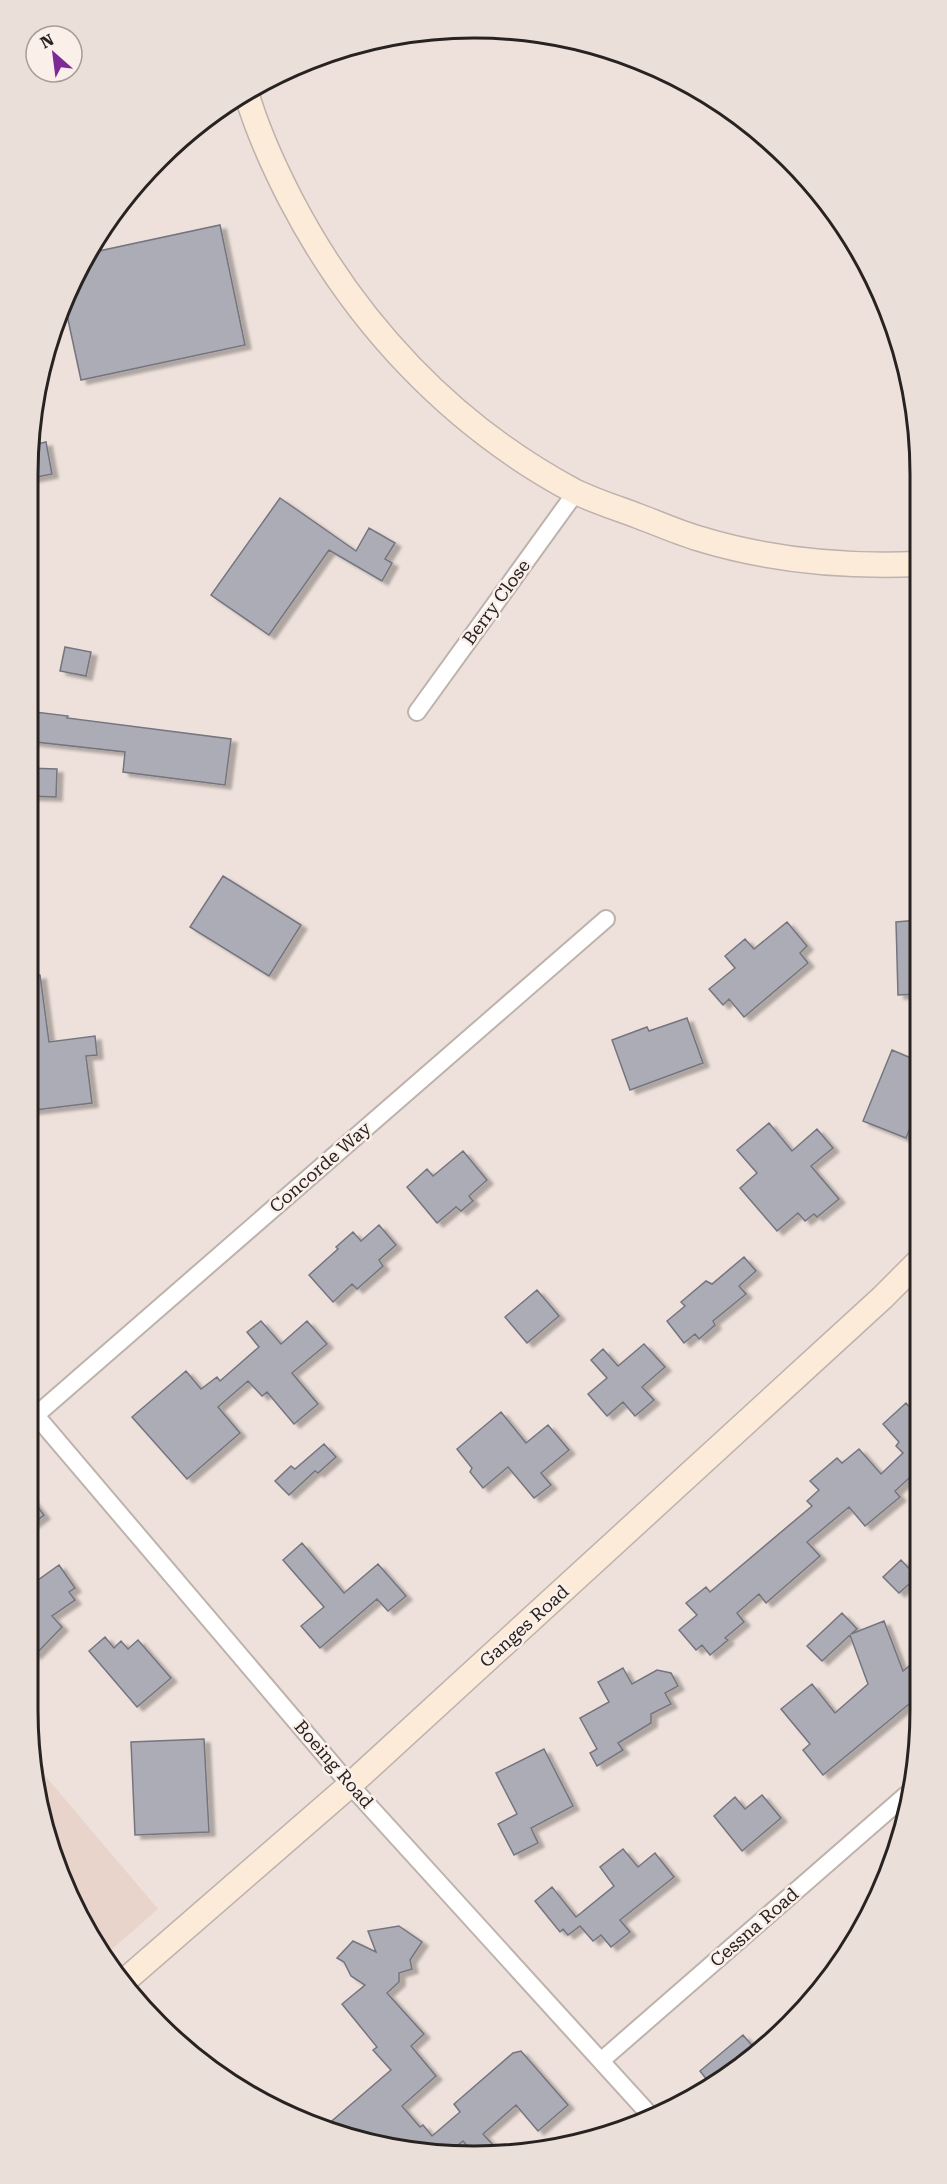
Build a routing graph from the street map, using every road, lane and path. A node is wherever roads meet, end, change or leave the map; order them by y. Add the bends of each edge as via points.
1 (249, 100) edge
2 (576, 492) junction
3 (910, 564) edge
4 (417, 712) dead end
5 (606, 919) dead end
6 (910, 1270) edge
7 (38, 1405) edge
8 (38, 1419) edge
9 (350, 1785) junction
10 (900, 1800) edge
11 (129, 1977) edge
12 (602, 2060) junction
13 (646, 2110) edge

1 - 2 street via 279,177 304,226 377,330 406,364 484,434
2 - 3 street via 697,538 750,551 829,563
2 - 4 street, Berry Close
5 - 7 street, Concorde Way
6 - 9 street, Ganges Road
8 - 9 street, Boeing Road
9 - 11 street, Ganges Road
9 - 12 street, Boeing Road
10 - 12 street, Cessna Road
12 - 13 street, Boeing Road

